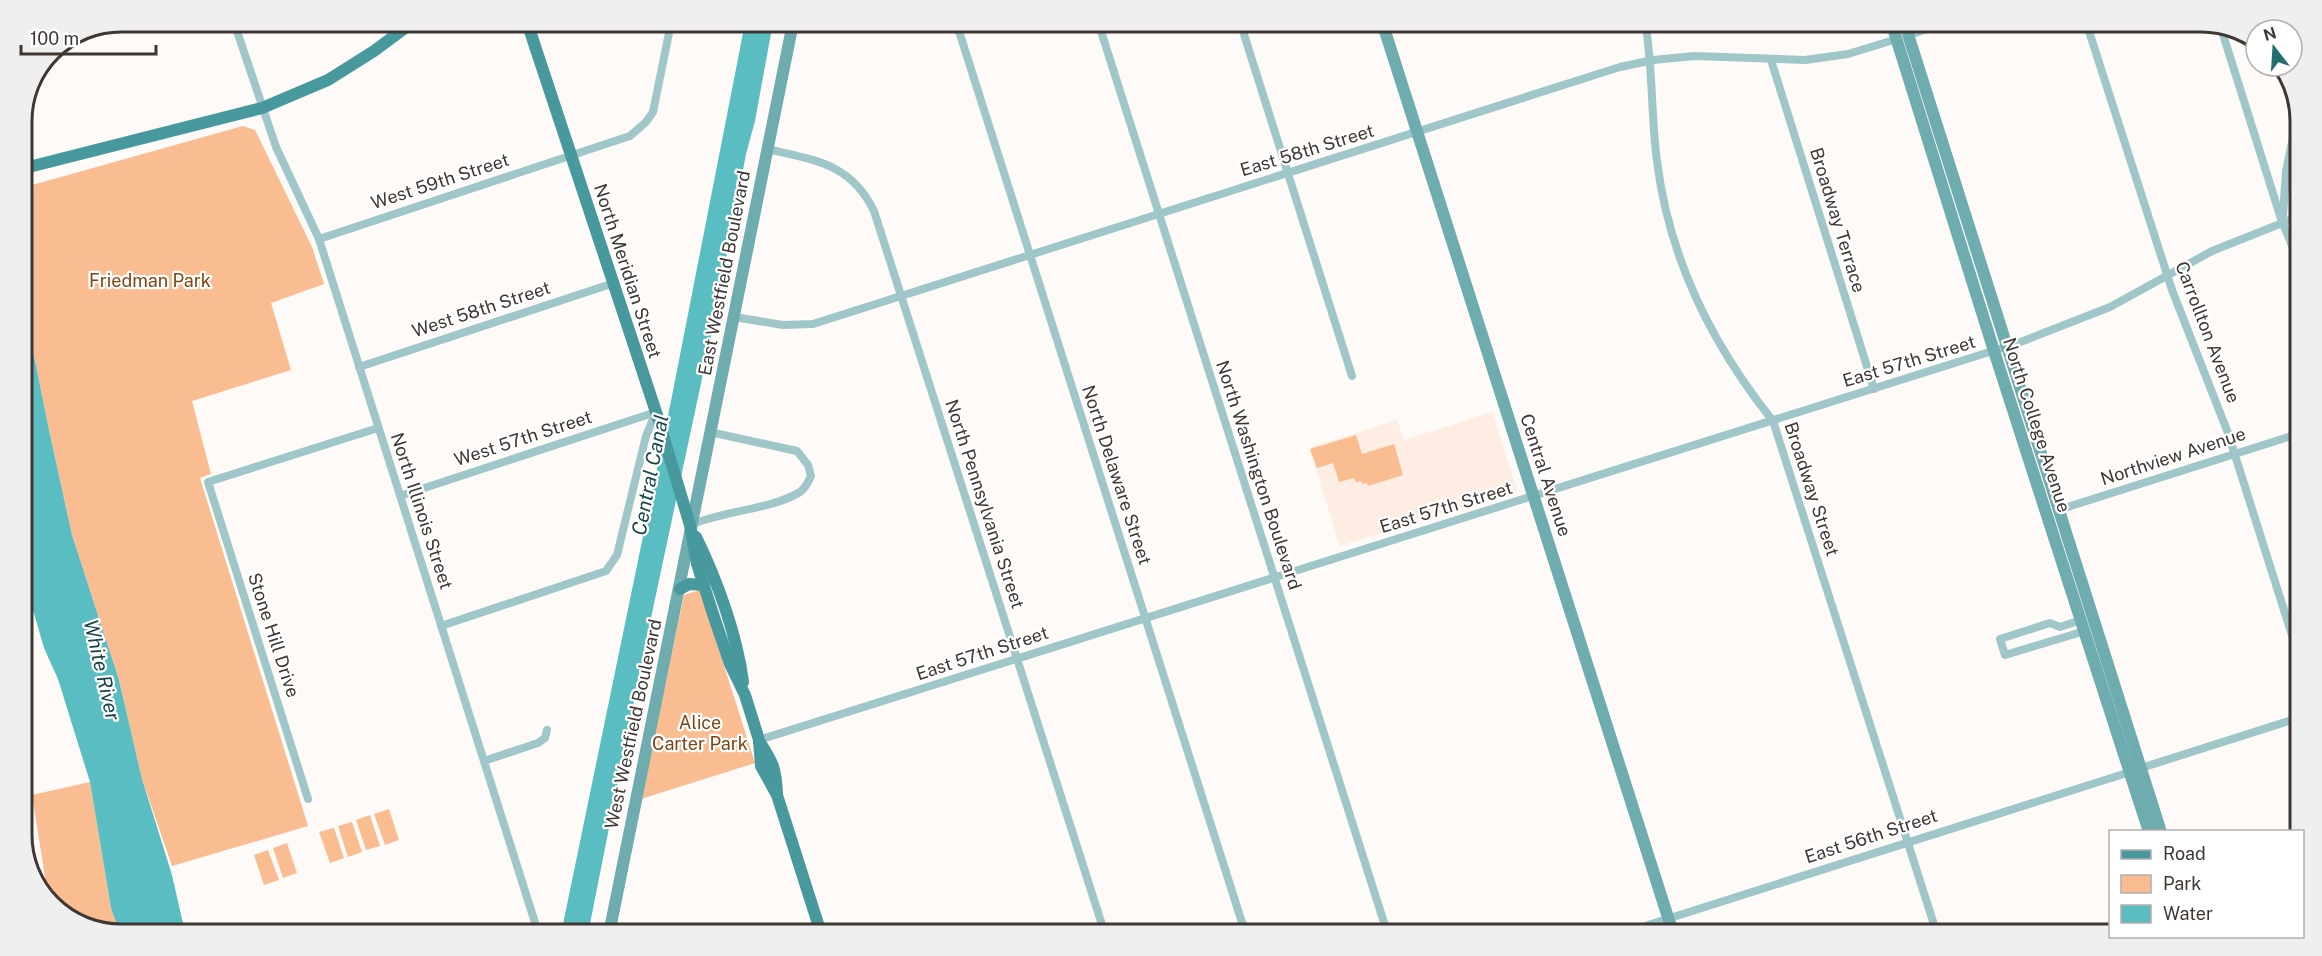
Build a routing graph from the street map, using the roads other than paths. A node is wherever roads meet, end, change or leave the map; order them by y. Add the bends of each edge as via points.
1 (237, 31) edge
2 (401, 31) edge
3 (530, 31) edge
4 (669, 31) edge
5 (791, 31) edge
6 (959, 31) edge
7 (1101, 31) edge
8 (1243, 31) edge
9 (1385, 31) edge
10 (1646, 31) edge
11 (2089, 31) edge
12 (1901, 33) edge
13 (2223, 34) edge
14 (1649, 60) junction
15 (1771, 60) junction
16 (262, 108) junction
17 (1416, 132) junction
18 (767, 149) junction
19 (2290, 152) edge
20 (571, 154) junction
21 (32, 166) edge
22 (1288, 173) junction
23 (1159, 214) junction
24 (2290, 219) edge
25 (2282, 222) junction
26 (319, 239) junction
27 (2290, 241) edge
28 (1030, 255) junction
29 (2168, 276) junction
30 (614, 283) junction
31 (901, 296) junction
32 (734, 317) junction
33 (2008, 347) junction
34 (1994, 351) junction
35 (359, 367) junction
36 (1352, 376) dead end
37 (1874, 389) junction
38 (656, 412) junction
39 (1773, 421) junction
40 (378, 428) junction
41 (710, 432) junction
42 (2290, 436) edge
43 (2234, 454) junction
44 (400, 496) junction
45 (1534, 496) junction
46 (2058, 510) junction
47 (690, 525) junction
48 (1274, 578) junction
49 (704, 585) junction
50 (680, 589) junction
51 (1146, 619) junction
52 (441, 626) junction
53 (2083, 626) junction
54 (2290, 629) edge
55 (1017, 658) junction
56 (745, 695) junction
57 (2290, 721) edge
58 (547, 730) dead end
59 (759, 741) junction
60 (484, 761) junction
61 (2135, 770) junction
62 (308, 799) dead end
63 (2149, 830) edge
64 (2161, 830) edge
65 (1908, 842) junction
66 (1668, 919) junction
67 (535, 924) edge
68 (611, 924) edge
69 (818, 924) edge
70 (1102, 924) edge
71 (1242, 924) edge
72 (1384, 924) edge
73 (1652, 924) edge
74 (1670, 924) edge
75 (1934, 924) edge

1 - 16 street, North Illinois Street
2 - 16 main road via 334,77
3 - 20 main road, North Meridian Street
4 - 20 street, West 59th Street via 655,104 646,122 623,139
5 - 18 main road, East Westfield Boulevard
6 - 28 street, North Delaware Street
7 - 23 street, North Washington Boulevard
8 - 22 street
9 - 17 main road, Central Avenue
10 - 14 street, Broadway Street
11 - 29 street, Carrollton Avenue
12 - 15 street, East 58th Street via 1843,55
12 - 33 main road, North College Avenue
12 - 34 main road, North College Avenue
13 - 25 street
14 - 15 street, East 58th Street via 1694,56
14 - 17 street, East 58th Street
14 - 39 street, Broadway Street via 1659,173 1679,256 1720,346
15 - 37 street, Broadway Terrace
16 - 21 main road
16 - 26 street, North Illinois Street via 283,166
17 - 22 street, East 58th Street
17 - 45 main road, Central Avenue
18 - 31 street, North Pennsylvania Street via 824,162 858,186 875,215
18 - 32 main road, East Westfield Boulevard
19 - 25 street
20 - 26 street, West 59th Street
20 - 30 main road, North Meridian Street
22 - 23 street, East 58th Street
22 - 36 street
23 - 28 street, East 58th Street
23 - 48 street, North Washington Boulevard
24 - 25 street, East 57th Street
25 - 27 street
25 - 29 street, East 57th Street via 2218,248
26 - 35 street, North Illinois Street
28 - 31 street, East 58th Street
28 - 51 street, North Delaware Street
29 - 33 street, East 57th Street via 2110,307
29 - 43 street, Carrollton Avenue
30 - 35 street, West 58th Street
30 - 38 main road, North Meridian Street
31 - 32 street, East 58th Street via 813,324 796,326
31 - 55 street, North Pennsylvania Street
32 - 41 main road, East Westfield Boulevard
33 - 34 street, East 57th Street
33 - 46 main road, North College Avenue
34 - 37 street, East 57th Street
34 - 53 main road, North College Avenue
35 - 40 street, North Illinois Street
37 - 39 street, East 57th Street
38 - 44 street, West 57th Street
38 - 47 main road, North Meridian Street
38 - 52 street via 646,436 617,555 606,571
39 - 45 street, East 57th Street
39 - 65 street, Broadway Street
40 - 44 street, North Illinois Street
40 - 62 street, Stone Hill Drive via 208,482
41 - 47 main road, East Westfield Boulevard
41 - 47 street via 797,451 812,476 806,487 795,494
42 - 43 street, Northview Avenue
43 - 46 street, Northview Avenue
43 - 54 street, Carrollton Avenue
44 - 52 street, North Illinois Street
45 - 48 street, East 57th Street
45 - 66 main road, Central Avenue
46 - 61 main road, North College Avenue
47 - 49 main road, North Meridian Street
47 - 50 main road, West Westfield Boulevard
47 - 56 main road, North Meridian Street via 708,560 726,614 740,660
48 - 51 street, East 57th Street
48 - 72 street, North Washington Boulevard
49 - 50 main road via 689,584
49 - 56 main road, North Meridian Street via 730,664
50 - 68 main road, West Westfield Boulevard
51 - 55 street, East 57th Street
51 - 71 street, North Delaware Street
52 - 60 street, North Illinois Street
53 - 53 street via 2064,637 2005,655 2000,639 2050,623 2060,627
53 - 61 main road, North College Avenue
55 - 59 street, East 57th Street
55 - 70 street, North Pennsylvania Street
56 - 59 main road, North Meridian Street
57 - 61 street, East 56th Street
58 - 60 street via 538,743
59 - 69 main road, North Meridian Street via 773,760 777,795
60 - 67 street, North Illinois Street
61 - 63 main road, North College Avenue
61 - 64 main road, North College Avenue
61 - 65 street, East 56th Street
65 - 66 street, East 56th Street
65 - 75 street, Broadway Street
66 - 73 street, East 56th Street
66 - 74 main road, Central Avenue

